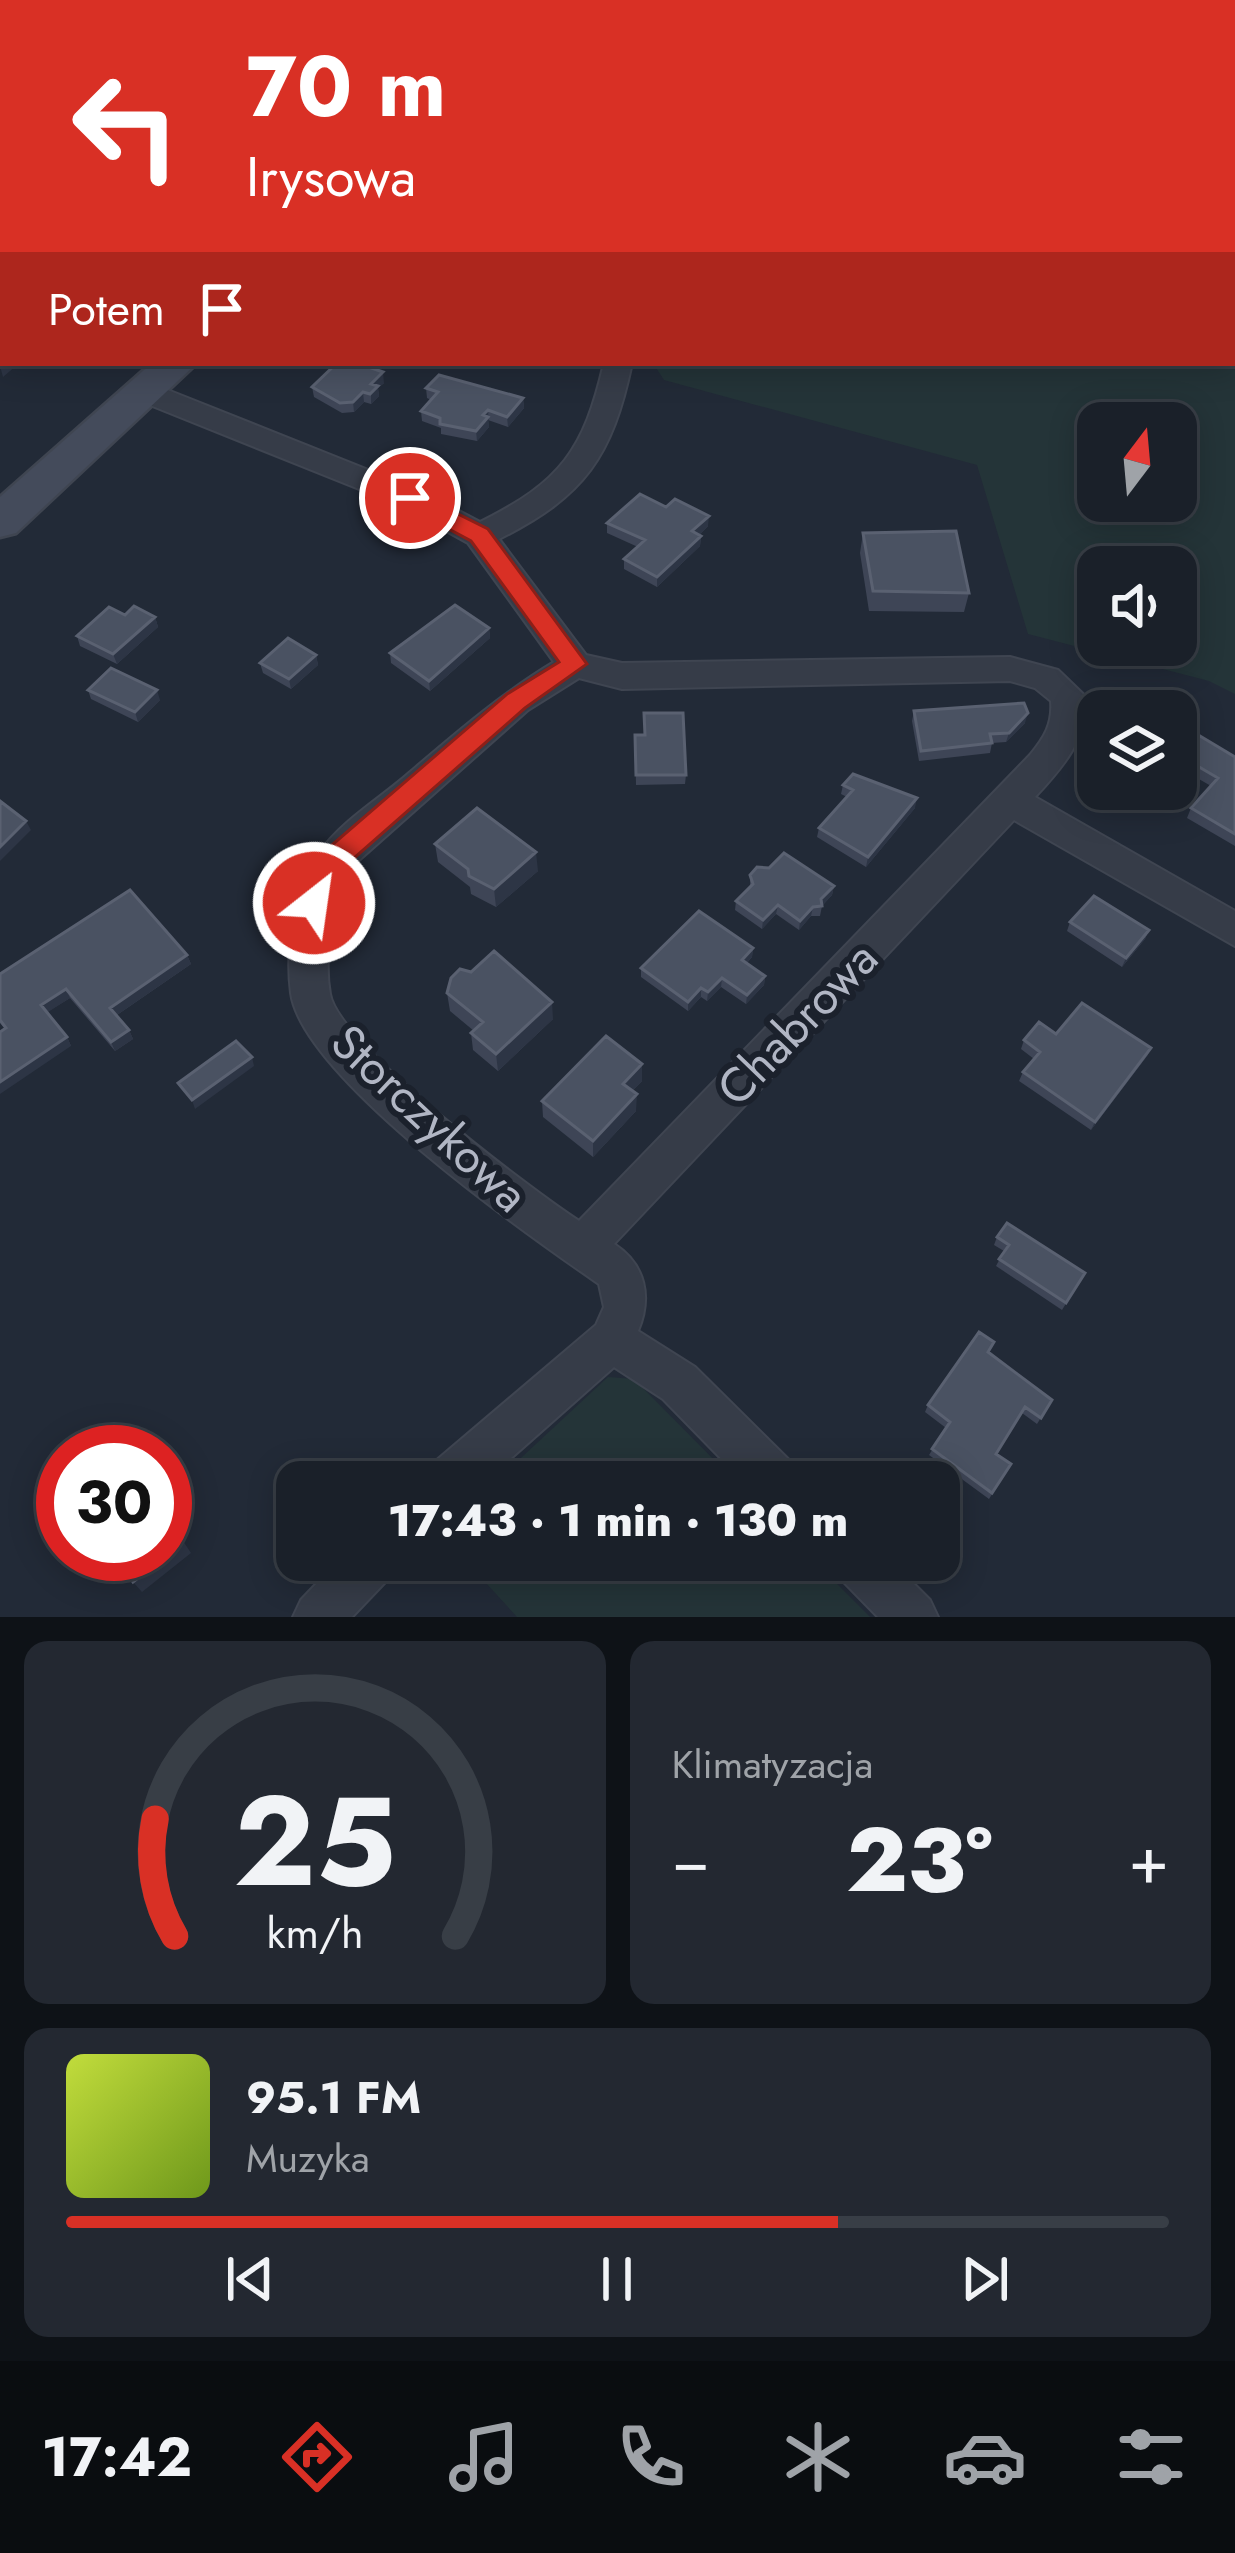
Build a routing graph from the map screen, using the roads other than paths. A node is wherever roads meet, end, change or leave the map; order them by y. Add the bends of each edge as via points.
1 (174, 366) edge
2 (617, 366) edge
3 (145, 392) junction
4 (0, 522) edge
5 (479, 535) junction
6 (574, 664) junction
7 (1010, 800) junction
8 (1235, 930) edge
9 (583, 1247) junction
10 (612, 1340) junction
11 (472, 1461) edge
12 (757, 1461) edge
13 (353, 1581) edge
14 (877, 1581) edge
15 (318, 1617) edge
16 (913, 1617) edge

1 - 3 street
2 - 5 street via 597,445 572,478
3 - 4 street
3 - 5 street via 410,498
5 - 6 street
6 - 7 street via 622,676 1010,669 1046,679 1068,696 1067,734
6 - 9 street, Storczykowa via 516,701 335,859 314,903 310,995 329,1035 412,1115
7 - 8 street
7 - 9 street, Chabrowa
9 - 10 street, Storczykowa via 620,1272 626,1307
10 - 11 street
10 - 12 street via 679,1384
13 - 15 street
14 - 16 street

